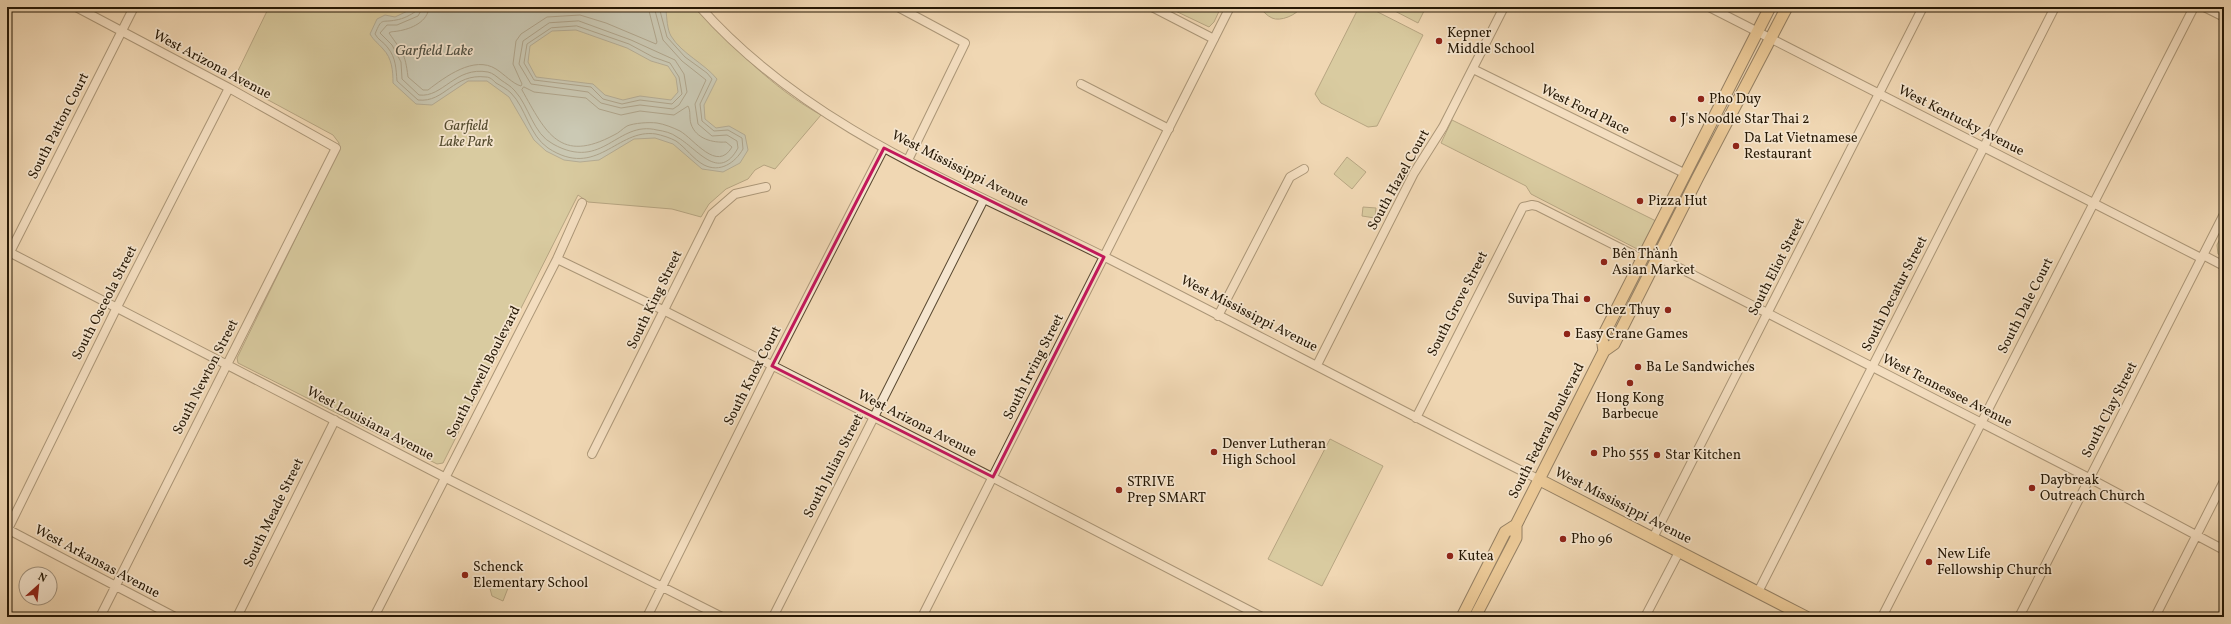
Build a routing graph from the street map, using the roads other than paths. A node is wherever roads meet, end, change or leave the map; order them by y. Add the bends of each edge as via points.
1 (76, 7) edge
2 (134, 7) edge
3 (700, 7) edge
4 (898, 7) edge
5 (1152, 7) edge
6 (1230, 7) edge
7 (1504, 7) edge
8 (1709, 7) edge
9 (1770, 7) edge
10 (1787, 7) edge
11 (1923, 7) edge
12 (2055, 7) edge
13 (2194, 7) edge
14 (2204, 7) edge
15 (2224, 17) edge
16 (122, 32) junction
17 (1758, 32) junction
18 (1771, 38) junction
19 (1214, 39) junction
20 (1473, 69) junction
21 (1081, 84) dead end
22 (229, 88) junction
23 (1879, 94) junction
24 (1169, 129) junction
25 (1984, 147) junction
26 (336, 148) joint
27 (884, 148) junction
28 (908, 160) junction
29 (1304, 169) dead end
30 (1686, 174) junction
31 (766, 187) dead end
32 (984, 199) junction
33 (582, 203) dead end
34 (2094, 203) junction
35 (2224, 214) edge
36 (8, 254) edge
37 (2202, 256) junction
38 (1104, 257) junction
39 (1658, 257) junction
40 (557, 259) junction
41 (1642, 259) junction
42 (2224, 266) edge
43 (117, 307) junction
44 (665, 311) junction
45 (1768, 313) junction
46 (1218, 316) junction
47 (1604, 351) junction
48 (227, 364) junction
49 (1317, 365) junction
50 (772, 366) junction
51 (1872, 367) junction
52 (873, 417) junction
53 (1416, 418) junction
54 (335, 420) junction
55 (1981, 423) junction
56 (592, 454) dead end
57 (444, 477) junction
58 (993, 477) junction
59 (2089, 478) junction
60 (1540, 480) junction
61 (2224, 481) edge
62 (1516, 525) junction
63 (7, 530) edge
64 (2195, 536) junction
65 (1653, 538) junction
66 (2224, 550) edge
67 (1679, 552) junction
68 (663, 586) junction
69 (116, 587) junction
70 (1758, 592) junction
71 (1801, 616) edge
72 (100, 617) edge
73 (175, 617) edge
74 (237, 617) edge
75 (374, 617) edge
76 (647, 617) edge
77 (722, 617) edge
78 (773, 617) edge
79 (922, 617) edge
80 (1262, 617) edge
81 (1462, 617) edge
82 (1475, 617) edge
83 (1646, 617) edge
84 (1882, 617) edge
85 (2019, 617) edge
86 (2155, 617) edge

1 - 16 street, West Arizona Avenue
2 - 16 street, South Patton Court
3 - 27 street, West Mississippi Avenue via 735,43 790,89
4 - 28 street via 965,43
5 - 19 street
6 - 19 street, South Irving Street
7 - 20 street, South Hazel Court
8 - 17 street, West Kentucky Avenue
9 - 17 main road, South Federal Boulevard
10 - 18 main road, South Federal Boulevard
11 - 23 street, South Eliot Street
12 - 25 street, South Decatur Street
13 - 34 street, South Dale Court
14 - 15 street
16 - 22 street, West Arizona Avenue
16 - 36 street, South Patton Court
17 - 18 street, West Kentucky Avenue
17 - 30 main road, South Federal Boulevard
18 - 23 street, West Kentucky Avenue
18 - 39 main road, South Federal Boulevard
19 - 24 street, South Irving Street
20 - 30 street, West Ford Place
20 - 49 street, South Hazel Court via 1443,127 1414,173
21 - 24 street
22 - 26 street, West Arizona Avenue
22 - 43 street, South Osceola Street
23 - 25 street, West Kentucky Avenue
23 - 45 street, South Eliot Street
24 - 38 street, South Irving Street
25 - 34 street, West Kentucky Avenue
25 - 51 street, South Decatur Street
26 - 48 street, South Newton Street
27 - 28 street, West Mississippi Avenue
27 - 50 street, South Knox Court
28 - 32 street, West Mississippi Avenue
29 - 46 street via 1290,177
30 - 41 main road, South Federal Boulevard
31 - 44 street, South King Street via 735,194 712,214
32 - 38 street, West Mississippi Avenue
32 - 52 street, South Julian Street
33 - 40 street, South Lowell Boulevard
34 - 37 street, West Kentucky Avenue
34 - 55 street, South Dale Court
35 - 37 street, South Clay Street
36 - 43 street, West Louisiana Avenue
37 - 42 street, West Kentucky Avenue
37 - 59 street, South Clay Street
38 - 46 street, West Mississippi Avenue
38 - 58 street, South Irving Street
39 - 45 street, West Tennessee Avenue
39 - 47 main road, South Federal Boulevard via 1614,344
40 - 44 street, West Arizona Avenue
40 - 57 street, South Lowell Boulevard
41 - 47 main road, South Federal Boulevard via 1602,338
41 - 53 street, South Grove Street via 1537,206 1523,207
43 - 48 street, West Louisiana Avenue
43 - 63 street, South Osceola Street
44 - 50 street, West Arizona Avenue
44 - 56 street, South King Street
45 - 51 street, West Tennessee Avenue
45 - 65 street, South Eliot Street
46 - 49 street, West Mississippi Avenue
47 - 60 main road, South Federal Boulevard
48 - 54 street, West Louisiana Avenue
48 - 69 street, South Newton Street
49 - 53 street, West Mississippi Avenue
50 - 52 street, West Arizona Avenue
50 - 68 street, South Knox Court
51 - 55 street, West Tennessee Avenue
51 - 70 street, South Decatur Street
52 - 58 street, West Arizona Avenue
52 - 78 street, South Julian Street
53 - 60 street, West Mississippi Avenue
54 - 57 street, West Louisiana Avenue
54 - 74 street, South Meade Street
55 - 59 street, West Tennessee Avenue
55 - 84 street, South Dale Court
57 - 68 street, West Louisiana Avenue
57 - 75 street, South Lowell Boulevard
58 - 79 street, South Irving Street
58 - 80 street, West Arizona Avenue
59 - 64 street, West Tennessee Avenue
59 - 85 street, South Clay Street
60 - 62 main road, South Federal Boulevard
60 - 65 main road, West Mississippi Avenue
61 - 64 street
62 - 81 main road, South Federal Boulevard via 1505,532
62 - 82 main road, South Federal Boulevard via 1516,538
63 - 69 street, West Arkansas Avenue
64 - 66 street, West Tennessee Avenue
64 - 86 street
65 - 67 main road, West Mississippi Avenue
67 - 70 main road, West Mississippi Avenue
67 - 83 street
68 - 76 street, South Knox Court
68 - 77 street, West Louisiana Avenue
69 - 72 street, South Newton Street
69 - 73 street, West Arkansas Avenue
70 - 71 main road, West Mississippi Avenue

